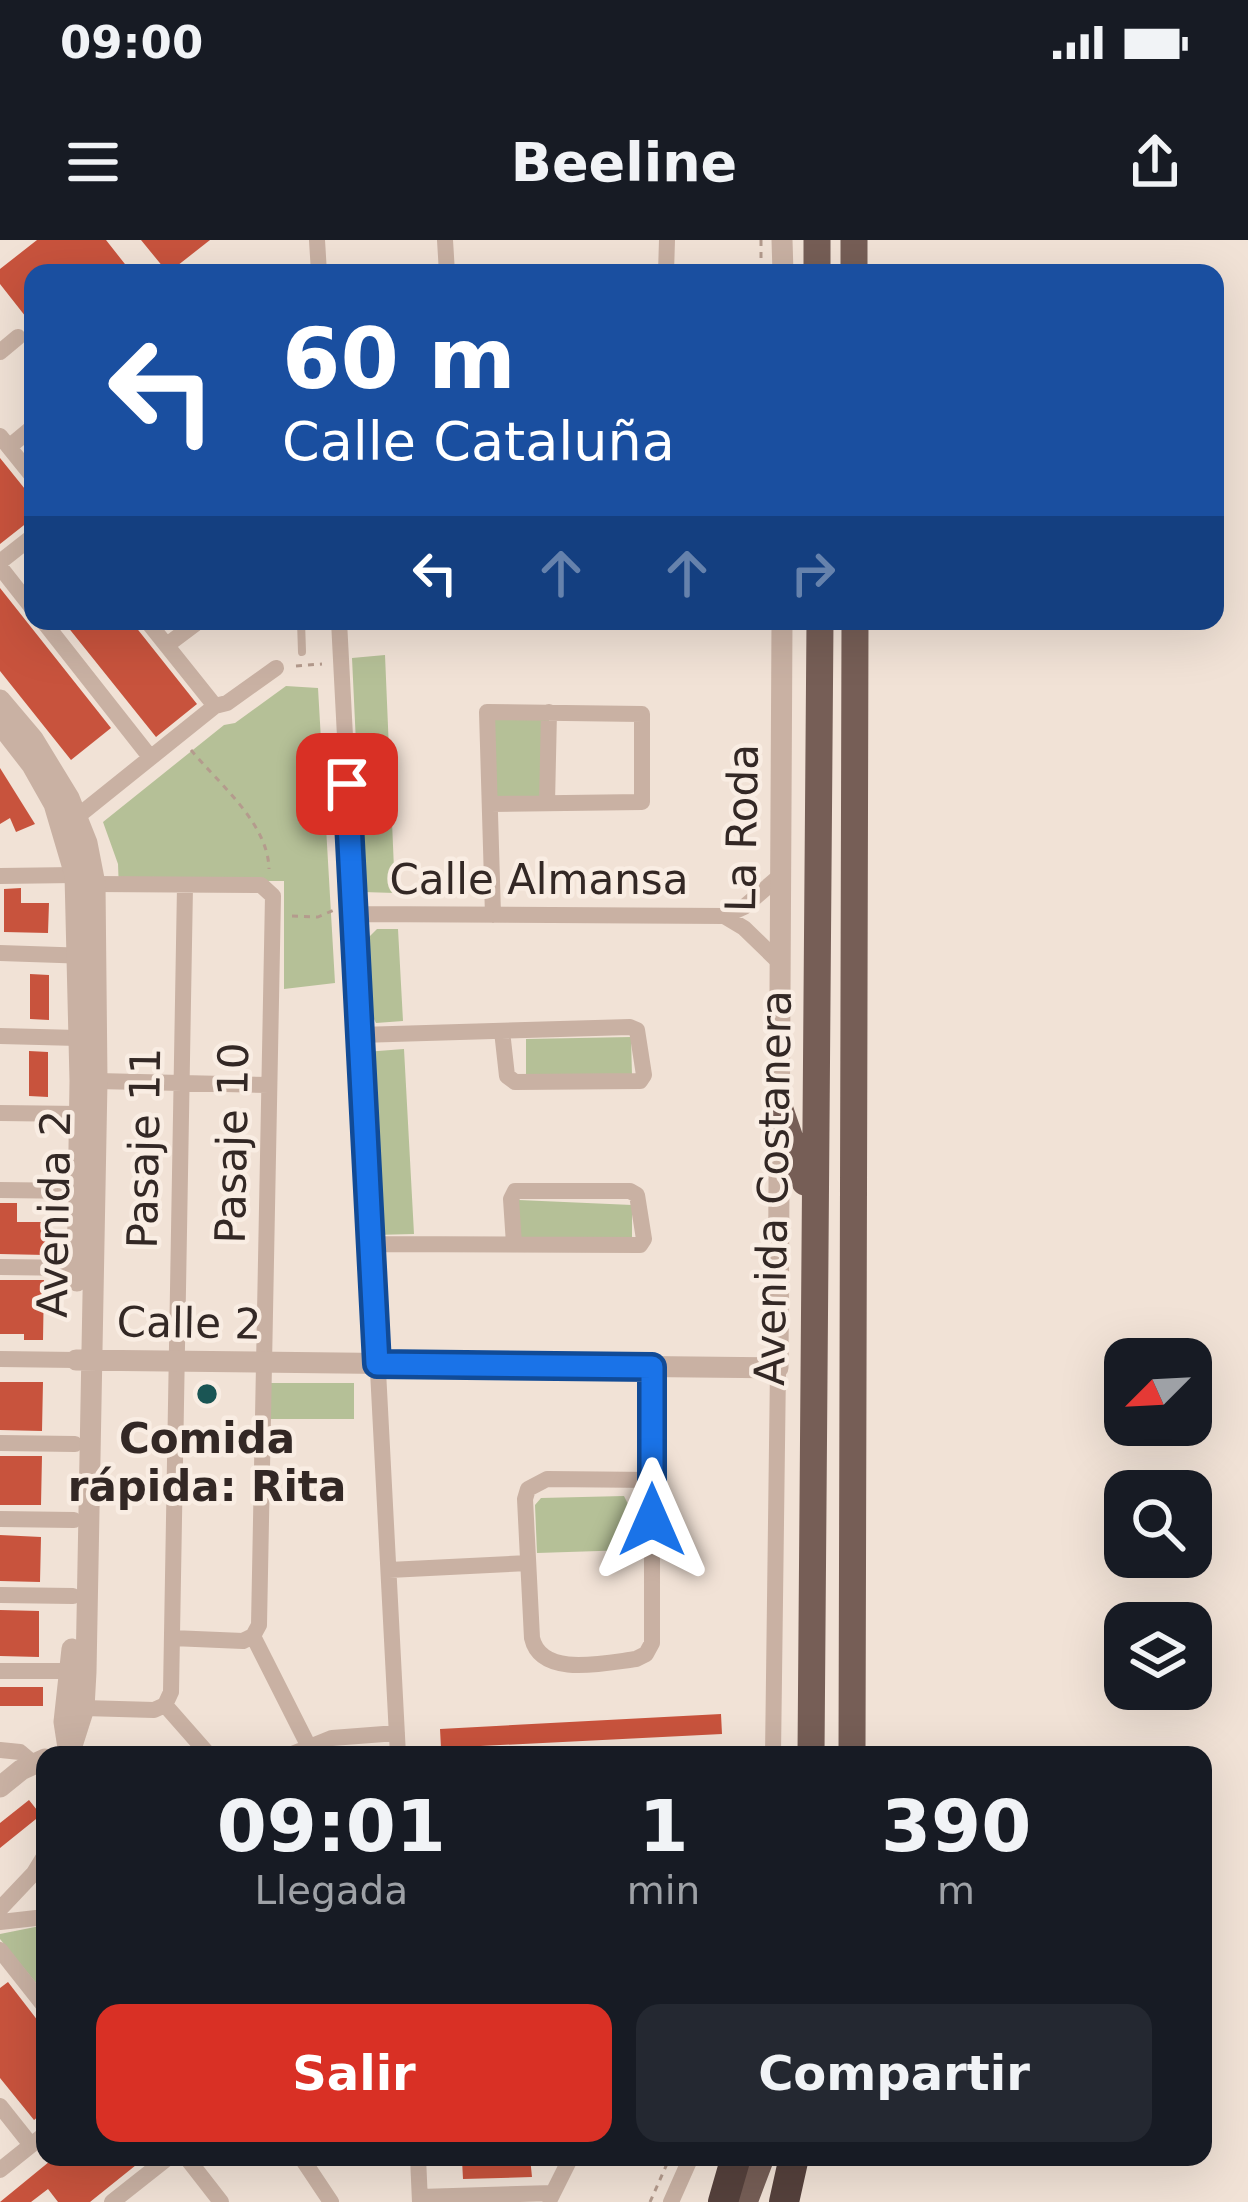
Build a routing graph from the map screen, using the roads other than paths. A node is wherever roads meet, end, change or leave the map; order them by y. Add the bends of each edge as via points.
1 (18, 337) dead end
2 (0, 352) edge
3 (4, 441) edge
4 (24, 466) edge
5 (24, 544) edge
6 (0, 565) edge
7 (24, 597) edge
8 (50, 630) edge
9 (154, 630) edge
10 (187, 630) edge
11 (301, 630) edge
12 (339, 630) edge
13 (782, 630) edge
14 (820, 630) edge
15 (855, 630) edge
16 (166, 646) junction
17 (302, 652) dead end
18 (276, 668) road end
19 (0, 700) edge
20 (215, 706) junction
21 (549, 712) junction
22 (0, 724) edge
23 (150, 757) junction
24 (547, 803) junction
25 (490, 804) junction
26 (78, 816) junction
27 (781, 875) junction
28 (0, 876) edge
29 (86, 879) junction
30 (185, 886) junction
31 (354, 910) junction
32 (493, 915) junction
33 (724, 916) junction
34 (0, 953) edge
35 (86, 956) junction
36 (780, 963) junction
37 (502, 1031) junction
38 (359, 1035) junction
39 (0, 1036) edge
40 (78, 1038) junction
41 (97, 1081) junction
42 (182, 1083) junction
43 (269, 1085) junction
44 (779, 1106) junction
45 (0, 1113) edge
46 (80, 1114) junction
47 (0, 1190) edge
48 (79, 1191) junction
49 (814, 1209) junction
50 (369, 1244) junction
51 (514, 1244) junction
52 (0, 1267) edge
53 (77, 1268) junction
54 (0, 1359) edge
55 (84, 1360) junction
56 (176, 1361) junction
57 (263, 1363) junction
58 (377, 1364) junction
59 (652, 1367) junction
60 (778, 1368) junction
61 (0, 1443) edge
62 (75, 1444) junction
63 (652, 1480) junction
64 (0, 1519) edge
65 (74, 1520) junction
66 (528, 1563) junction
67 (388, 1570) junction
68 (0, 1595) edge
69 (73, 1596) junction
70 (253, 1636) junction
71 (172, 1638) junction
72 (0, 1671) edge
73 (72, 1672) junction
74 (165, 1705) junction
75 (84, 1708) junction
76 (397, 1733) junction
77 (308, 1745) joint
78 (68, 1746) edge
79 (72, 1746) edge
80 (201, 1746) edge
81 (398, 1746) edge
82 (773, 1746) edge
83 (811, 1746) edge
84 (852, 1746) edge
85 (0, 1750) edge
86 (36, 1760) edge
87 (36, 1763) edge
88 (0, 1786) edge
89 (36, 1870) edge
90 (0, 1910) edge
91 (36, 1918) edge
92 (0, 1922) edge
93 (0, 1950) edge
94 (36, 1996) edge
95 (0, 2106) edge
96 (36, 2138) edge
97 (36, 2142) edge
98 (159, 2166) edge
99 (193, 2166) edge
100 (307, 2166) edge
101 (418, 2166) edge
102 (566, 2166) edge
103 (688, 2166) edge
104 (729, 2166) edge
105 (731, 2166) edge
106 (758, 2166) edge
107 (792, 2166) edge
108 (0, 2170) edge
109 (550, 2198) edge
110 (123, 2199) edge
111 (420, 2200) edge
112 (221, 2202) edge
113 (331, 2202) edge
114 (670, 2202) edge
115 (712, 2202) edge
116 (724, 2202) edge
117 (744, 2202) edge
118 (784, 2202) edge

1 - 2 street
3 - 4 street
5 - 6 street
6 - 7 street
8 - 23 street
9 - 16 street
10 - 16 street
11 - 17 lane
12 - 31 street
13 - 27 street, La Roda
14 - 49 main road, Avenida Costanera
15 - 84 main road, Avenida Costanera
16 - 20 street
18 - 20 street
19 - 26 street, Avenida 2
20 - 23 street
21 - 24 street
21 - 24 street via 642,714 642,802
21 - 25 street via 487,712
22 - 29 street, Avenida 2 via 54,804
23 - 26 street
24 - 25 street
25 - 32 street
26 - 29 street, Avenida 2
27 - 33 street, Calle Almansa
27 - 36 street, La Roda
28 - 29 street
29 - 30 street
29 - 35 street, Avenida 2
30 - 42 street, Pasaje 11
30 - 43 street, Pasaje 10 via 269,889
31 - 32 street, Calle Almansa
31 - 38 street
32 - 33 street, Calle Almansa
33 - 36 street, Calle Almansa
34 - 35 street
35 - 40 street, Avenida 2
35 - 41 street, Avenida 2
36 - 44 street, La Roda
37 - 37 street via 506,1076 515,1082 644,1075 637,1030
37 - 38 street
38 - 50 street
39 - 40 street
40 - 46 street, Avenida 2
41 - 42 street
41 - 55 street, Avenida 2
42 - 43 street
42 - 56 street, Pasaje 11
43 - 57 street, Pasaje 10
44 - 49 main road
44 - 60 street, La Roda
45 - 46 street, Pasaje 11
46 - 48 street, Avenida 2
47 - 48 street
48 - 53 street, Avenida 2
49 - 83 main road, Avenida Costanera
50 - 51 street
50 - 58 street
51 - 51 street via 640,1245 637,1195 515,1191
52 - 53 street
53 - 55 street, Avenida 2
54 - 55 street, Calle 2
55 - 56 street, Calle 2
55 - 62 street, Avenida 2
55 - 75 street, Avenida 2
56 - 57 street, Calle 2
56 - 71 street, Pasaje 11
57 - 58 street, Calle 2
57 - 70 street, Pasaje 10
58 - 59 street, Calle 2
58 - 67 street
59 - 60 street, Calle 2
59 - 63 street
60 - 82 street, La Roda
61 - 62 street
62 - 65 street, Avenida 2
63 - 66 street via 531,1485 524,1499
63 - 66 street via 653,1637 646,1654 558,1664 539,1656
64 - 65 street
65 - 69 street, Avenida 2
66 - 67 street
67 - 76 street
68 - 69 street
69 - 73 street, Avenida 2
70 - 71 street
70 - 77 street
71 - 74 street, Pasaje 11
72 - 73 street
73 - 78 street, Avenida 2
74 - 75 street
74 - 80 street
75 - 79 street, Avenida 2
76 - 77 street
76 - 81 street
85 - 86 street
87 - 88 street
89 - 90 street
91 - 92 street
93 - 94 street
95 - 96 street
97 - 108 street
98 - 110 street
99 - 112 street
100 - 113 street
101 - 111 street
102 - 109 street
103 - 114 street
104 - 115 main road
105 - 116 highway
106 - 117 main road
107 - 118 highway
109 - 111 street

